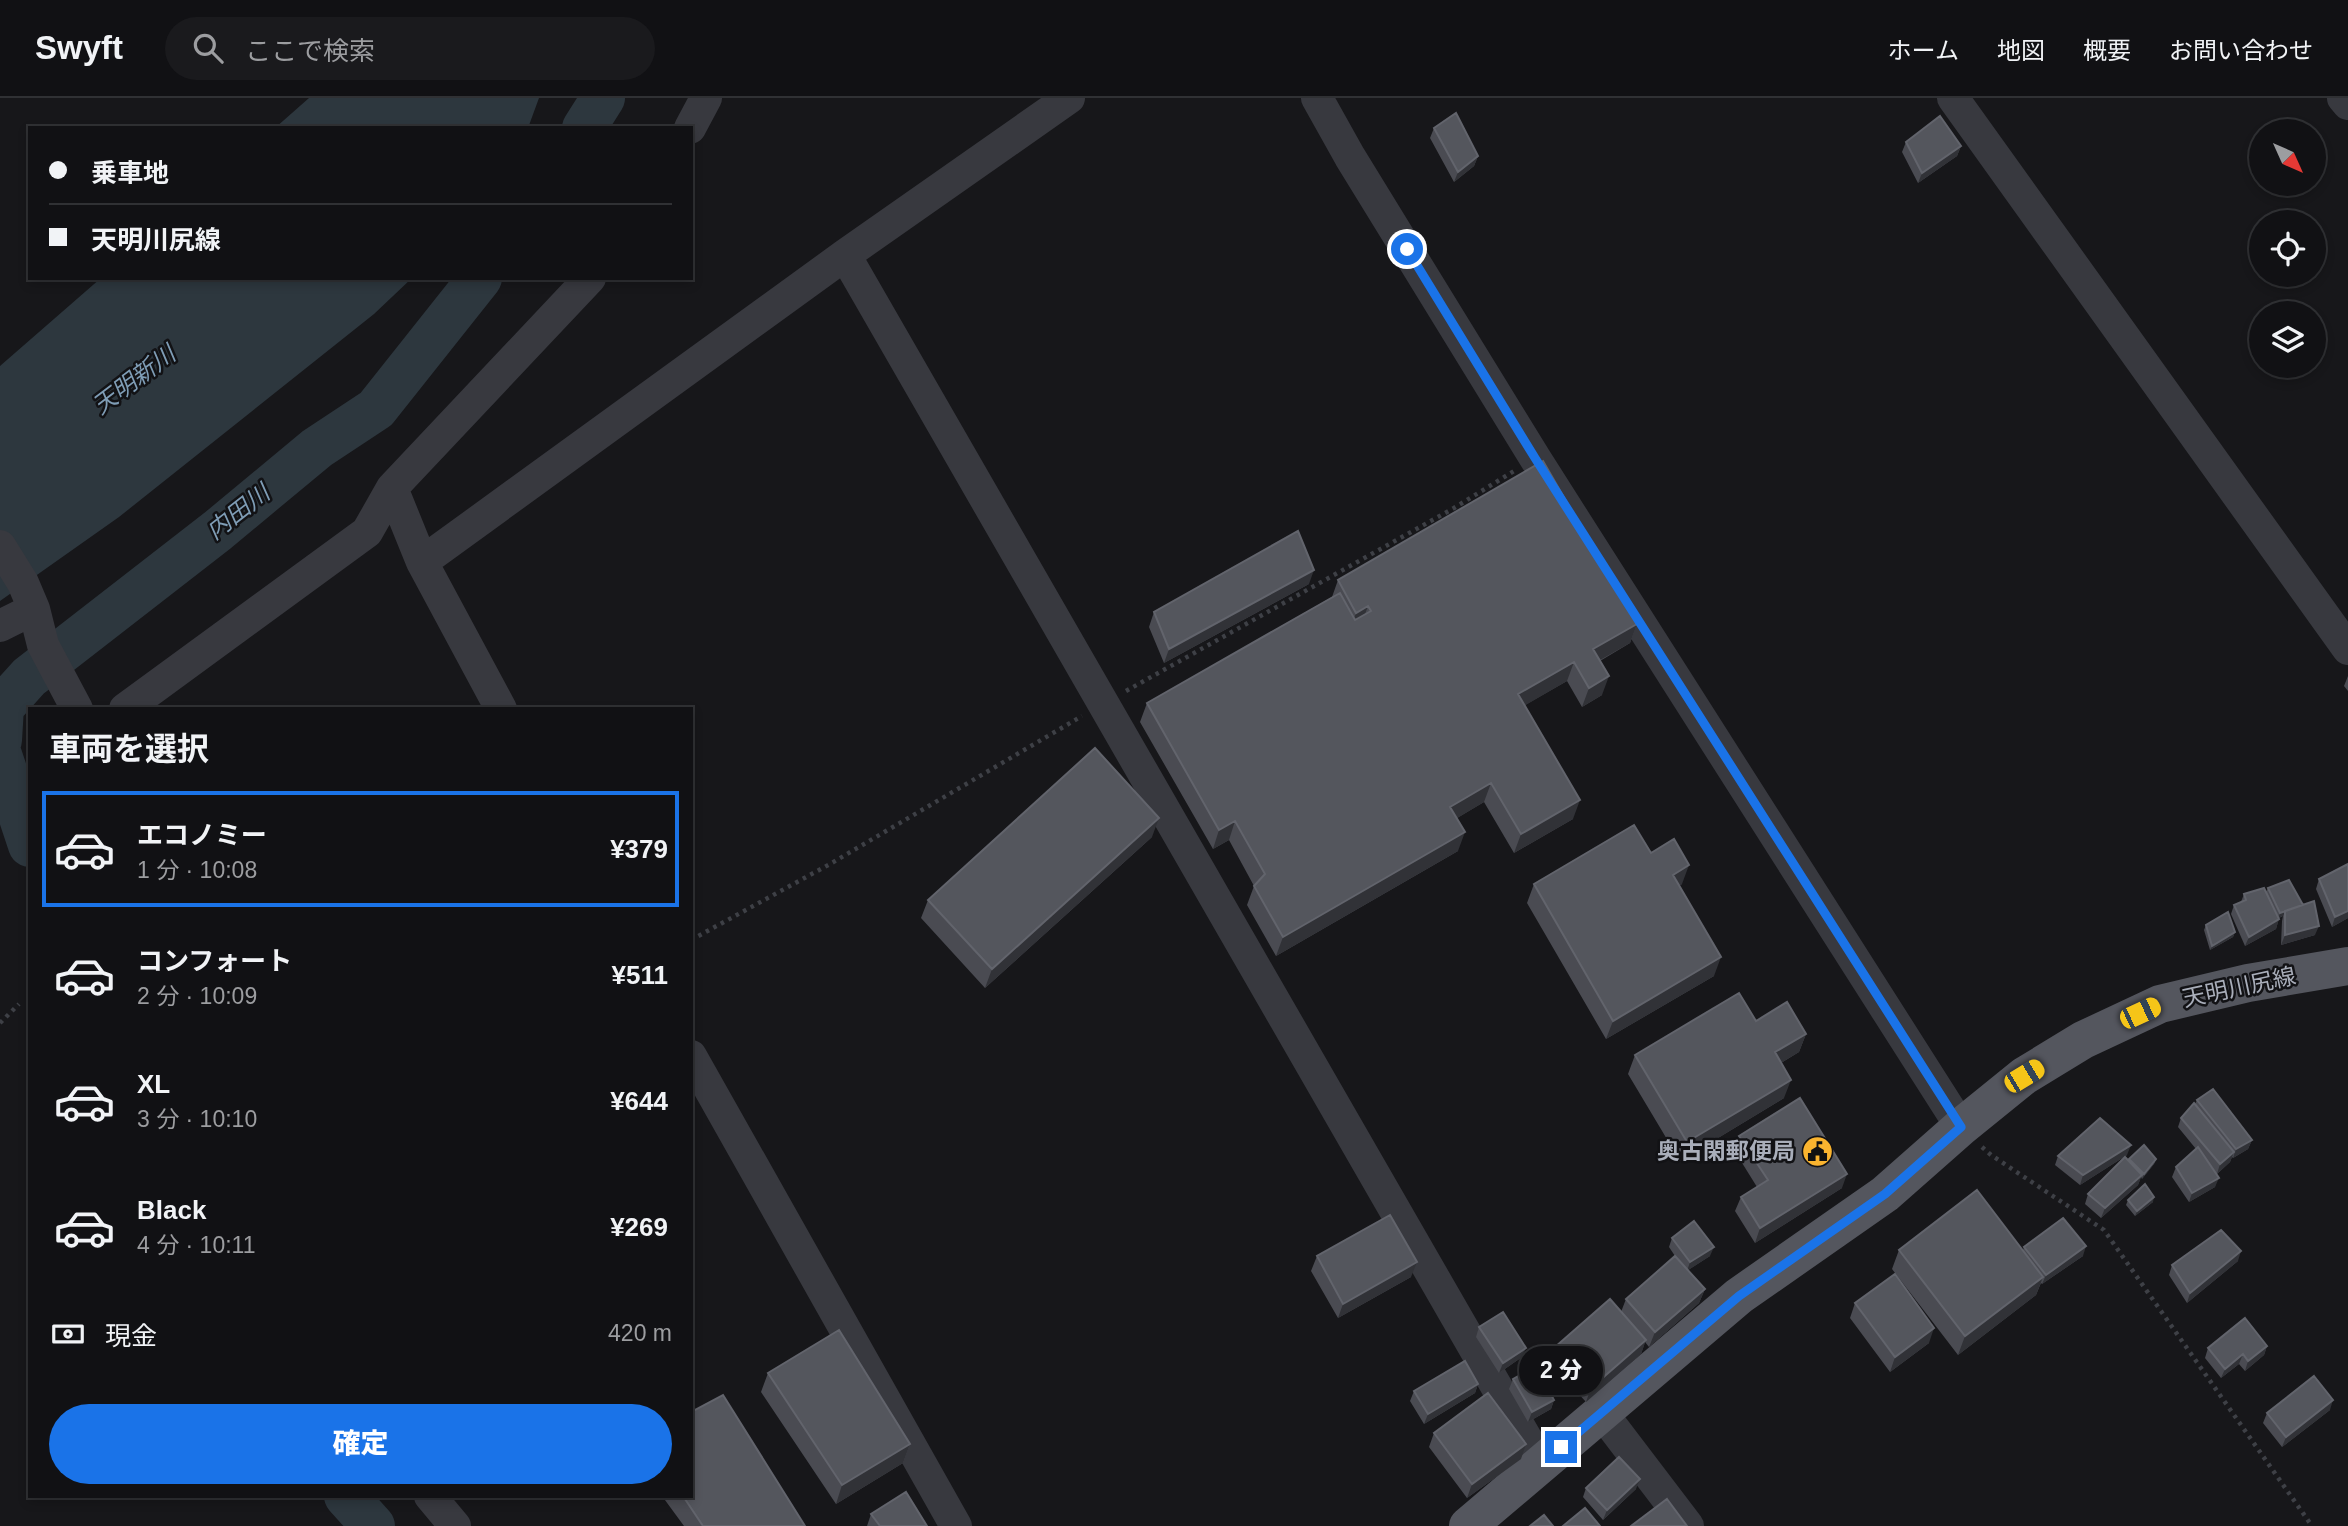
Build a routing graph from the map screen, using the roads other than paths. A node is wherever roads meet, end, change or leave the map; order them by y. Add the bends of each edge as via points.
1 (706, 98) edge
2 (1069, 98) edge
3 (1317, 98) edge
4 (1953, 98) edge
5 (2343, 98) edge
6 (2348, 104) edge
7 (691, 126) edge
8 (845, 254) junction
9 (588, 280) edge
10 (392, 488) junction
11 (0, 545) edge
12 (422, 562) junction
13 (28, 596) junction
14 (0, 626) edge
15 (2348, 649) edge
16 (75, 707) edge
17 (128, 707) edge
18 (501, 707) edge
19 (2348, 966) edge
20 (693, 1060) edge
21 (1961, 1127) junction
22 (1602, 1413) junction
23 (1541, 1464) junction
24 (432, 1498) edge
25 (455, 1526) edge
26 (956, 1526) edge
27 (1468, 1526) edge
28 (1688, 1526) edge

1 - 7 street
2 - 8 street
3 - 21 street via 1535,458
4 - 15 street
5 - 6 street
8 - 12 street
8 - 23 street
9 - 10 street
10 - 12 street
10 - 17 street via 367,533
11 - 13 street
12 - 18 street
13 - 14 street
13 - 16 street via 43,645
19 - 21 main road, 天明川尻線 via 2160,1004 2083,1040 2024,1076
20 - 26 street
21 - 22 main road, 天明川尻線 via 1885,1194 1739,1296
22 - 23 main road, 天明川尻線
22 - 28 street
23 - 27 main road, 天明川尻線
24 - 25 street

